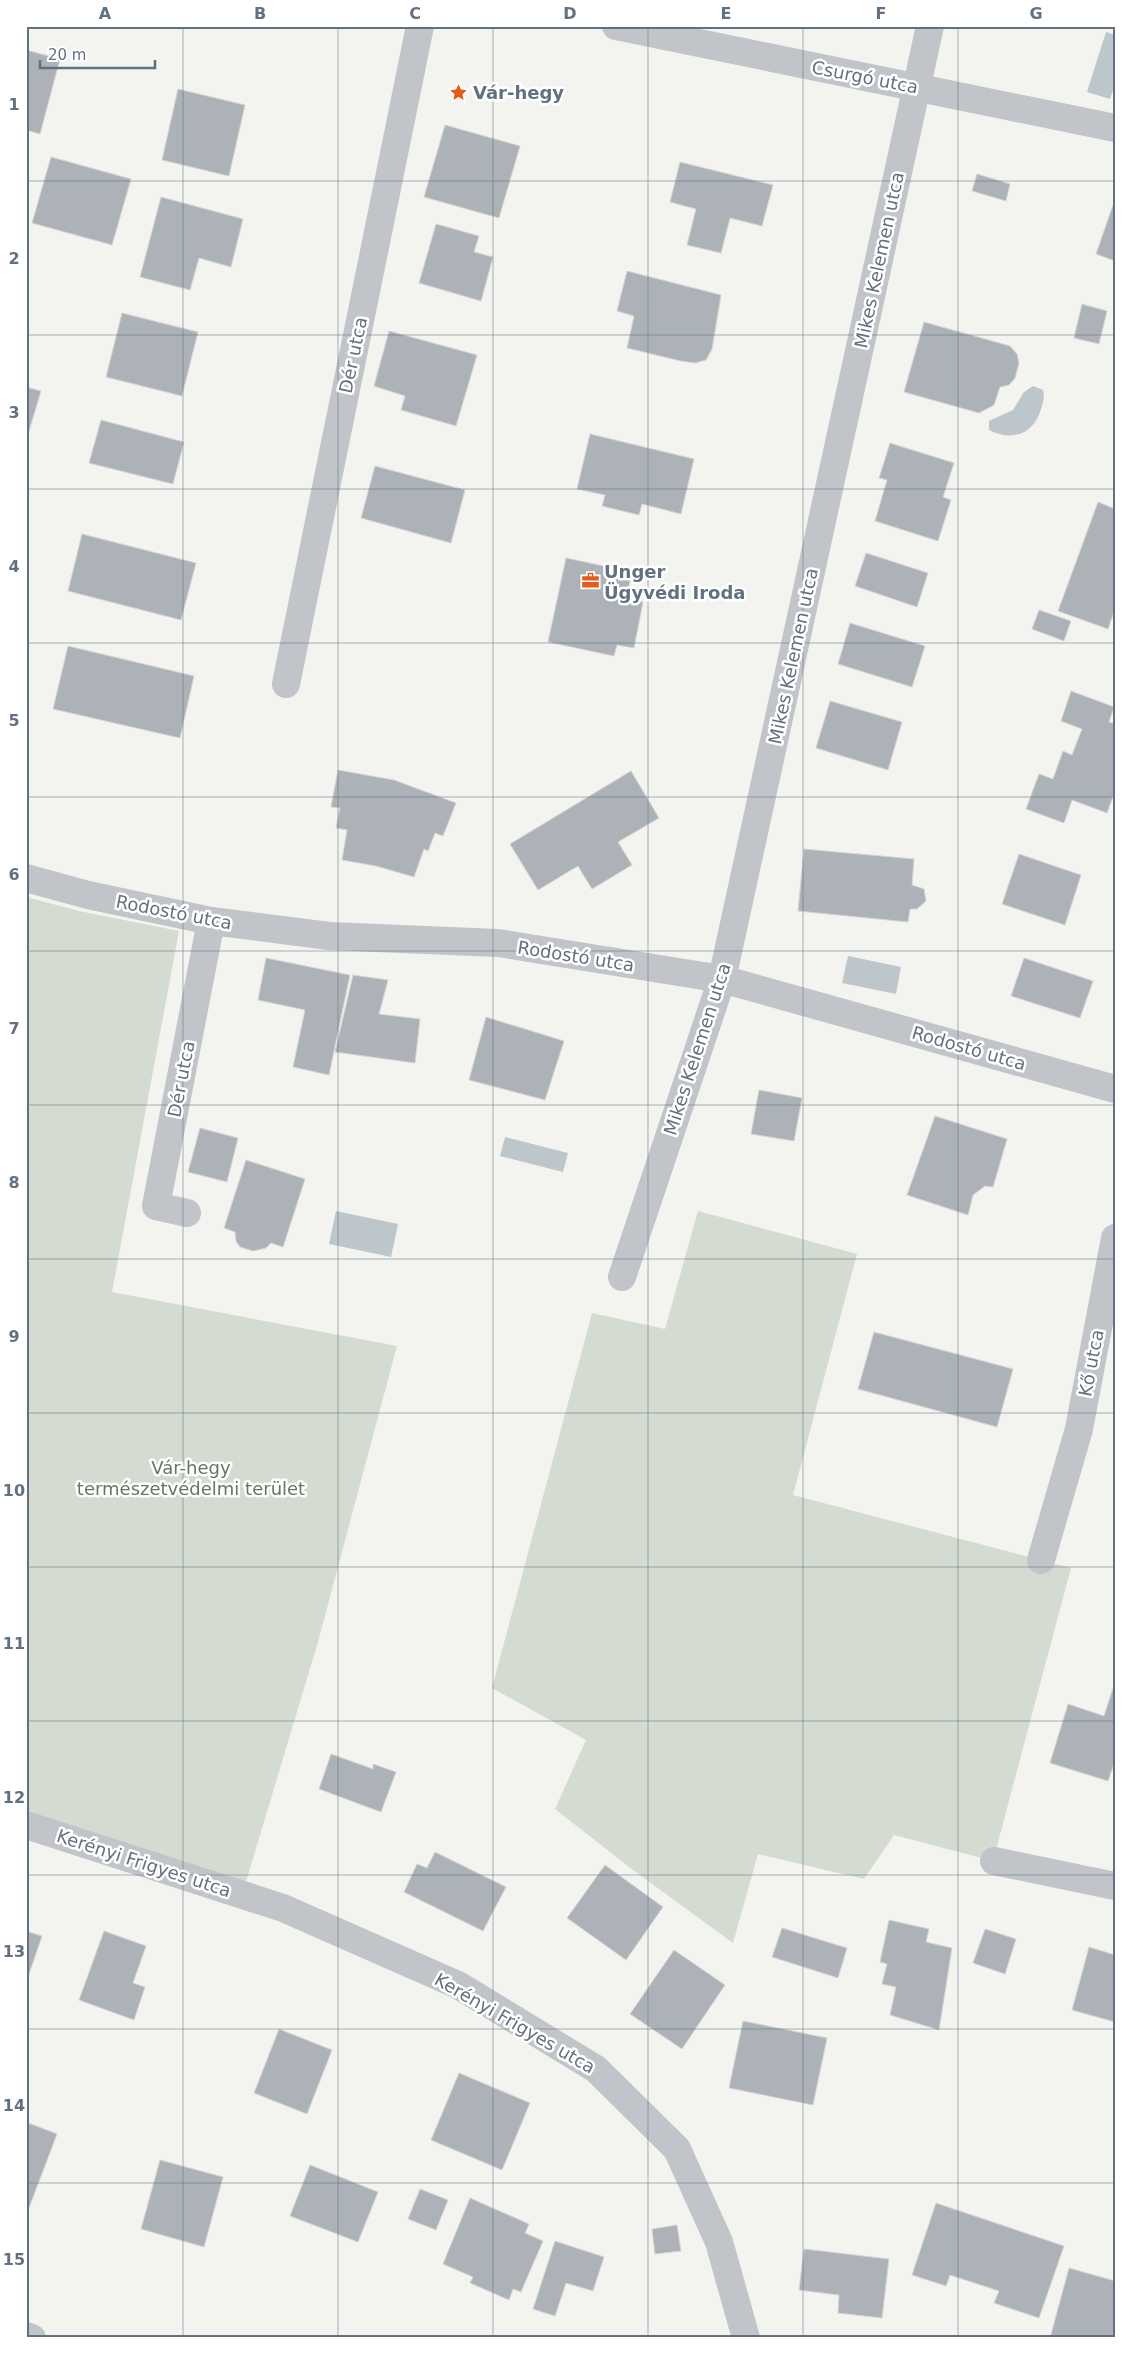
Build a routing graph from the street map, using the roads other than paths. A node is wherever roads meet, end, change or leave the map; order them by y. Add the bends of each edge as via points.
1 (420, 26) edge
2 (616, 26) edge
3 (930, 26) edge
4 (917, 88) junction
5 (1115, 128) edge
6 (286, 684) dead end
7 (26, 878) edge
8 (211, 922) junction
9 (722, 978) junction
10 (1115, 1089) edge
11 (187, 1212) dead end
12 (1115, 1238) edge
13 (622, 1277) dead end
14 (1041, 1560) dead end
15 (26, 1825) edge
16 (994, 1861) dead end
17 (1115, 1886) edge
18 (26, 2336) edge
19 (32, 2338) edge
20 (746, 2338) edge

1 - 6 street, Dér utca
2 - 4 street, Csurgó utca
3 - 4 street, Mikes Kelemen utca
4 - 5 street, Csurgó utca
4 - 9 street, Mikes Kelemen utca
7 - 8 street, Rodostó utca
8 - 9 street, Rodostó utca via 329,936 498,944
8 - 11 street, Dér utca via 156,1206
9 - 10 street, Rodostó utca
9 - 13 street, Mikes Kelemen utca
12 - 14 street, Kő utca via 1078,1429
15 - 20 street, Kerényi Frigyes utca via 283,1908 458,1986 596,2069 677,2148 719,2242
16 - 17 street
18 - 19 street

